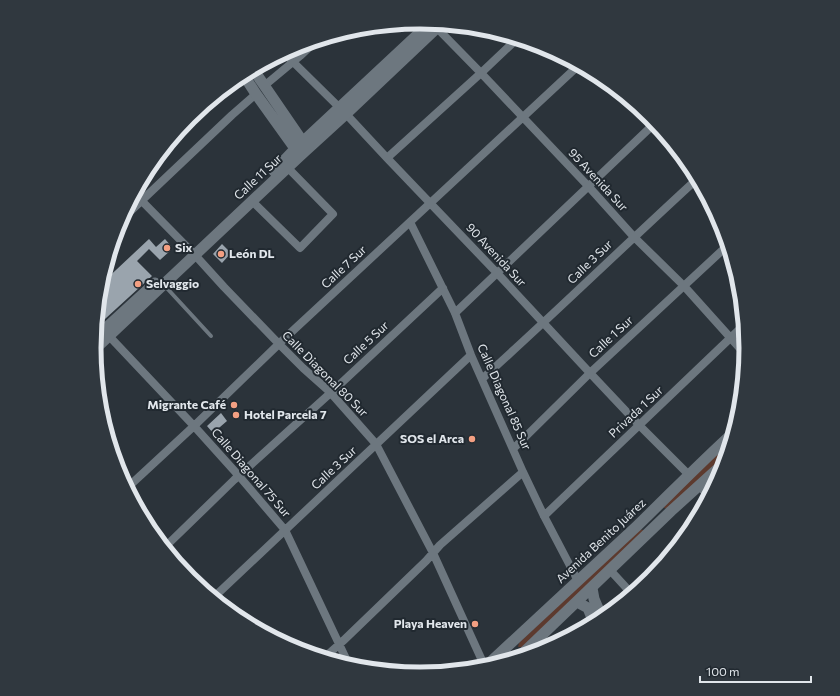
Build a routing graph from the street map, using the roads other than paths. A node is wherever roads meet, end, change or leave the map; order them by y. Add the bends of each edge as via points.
1 (429, 29) edge
2 (441, 30) edge
3 (513, 43) edge
4 (306, 50) edge
5 (288, 58) edge
6 (293, 62) junction
7 (574, 69) edge
8 (481, 73) junction
9 (257, 75) edge
10 (248, 80) edge
11 (264, 86) junction
12 (256, 94) junction
13 (343, 111) junction
14 (522, 117) junction
15 (651, 127) edge
16 (301, 149) junction
17 (387, 158) junction
18 (288, 168) junction
19 (692, 183) edge
20 (589, 187) junction
21 (139, 198) edge
22 (142, 201) junction
23 (252, 201) junction
24 (430, 203) junction
25 (133, 209) edge
26 (410, 222) junction
27 (634, 237) junction
28 (723, 249) edge
29 (192, 252) junction
30 (497, 273) junction
31 (164, 284) junction
32 (684, 286) junction
33 (444, 288) junction
34 (456, 313) junction
35 (543, 323) junction
36 (102, 331) edge
37 (738, 331) edge
38 (101, 332) edge
39 (102, 333) edge
40 (211, 336) dead end
41 (731, 338) junction
42 (279, 344) junction
43 (739, 346) edge
44 (471, 355) junction
45 (590, 373) junction
46 (482, 379) junction
47 (330, 392) junction
48 (639, 425) junction
49 (194, 426) junction
50 (725, 440) edge
51 (376, 444) junction
52 (513, 449) junction
53 (523, 472) junction
54 (714, 472) edge
55 (689, 475) junction
56 (239, 476) junction
57 (132, 484) edge
58 (699, 486) junction
59 (704, 492) edge
60 (663, 501) junction
61 (671, 511) junction
62 (544, 516) junction
63 (637, 525) junction
64 (285, 530) junction
65 (645, 537) junction
66 (168, 544) edge
67 (434, 553) junction
68 (610, 570) junction
69 (578, 581) junction
70 (592, 588) junction
71 (628, 590) edge
72 (217, 594) edge
73 (577, 602) junction
74 (599, 611) edge
75 (591, 616) edge
76 (515, 640) junction
77 (338, 645) junction
78 (528, 648) edge
79 (518, 651) edge
80 (329, 654) edge
81 (503, 656) edge
82 (345, 658) edge
83 (482, 661) edge

1 - 13 main road, Calle 11 Sur
2 - 8 street, 95 Avenida Sur
3 - 8 street
4 - 6 street
5 - 6 street, 90 Avenida Sur
6 - 11 street
6 - 13 street, 90 Avenida Sur
7 - 14 street, Calle 7 Sur
8 - 14 street, 95 Avenida Sur
8 - 17 street
9 - 11 main road
10 - 12 main road
11 - 16 main road
12 - 16 main road
12 - 22 street
13 - 16 main road, Calle 11 Sur
13 - 17 street, 90 Avenida Sur
14 - 20 street, 95 Avenida Sur
14 - 24 street, Calle 7 Sur
15 - 20 street
16 - 18 main road, Calle 11 Sur
16 - 29 main road, Calle 11 Sur via 281,164
17 - 24 street, 90 Avenida Sur
18 - 23 main road, Calle 11 Sur
18 - 23 street via 333,214 300,248
19 - 27 street, Calle 3 Sur
20 - 27 street, 95 Avenida Sur
20 - 30 street
21 - 22 street, Calle Diagonal 80 Sur
22 - 25 street
22 - 29 street, Calle Diagonal 80 Sur
23 - 29 main road, Calle 11 Sur
24 - 26 street, Calle 7 Sur
24 - 30 street, 90 Avenida Sur
26 - 33 street, Calle Diagonal 85 Sur
26 - 42 street, Calle 7 Sur
27 - 32 street, 95 Avenida Sur
27 - 35 street, Calle 3 Sur
28 - 32 street, Calle 1 Sur
29 - 31 main road, Calle 11 Sur
29 - 36 main road, Calle 11 Sur
29 - 42 street, Calle Diagonal 80 Sur
30 - 34 street
30 - 35 street, 90 Avenida Sur
31 - 38 main road, Calle 11 Sur
31 - 40 lane
32 - 41 street, 95 Avenida Sur
32 - 45 street, Calle 1 Sur
33 - 34 street, Calle Diagonal 85 Sur
33 - 47 street, Calle 5 Sur
34 - 44 street, Calle Diagonal 85 Sur
35 - 45 street, 90 Avenida Sur
35 - 46 street, Calle 3 Sur
37 - 41 street, Privada 1 Sur
39 - 49 street, Calle Diagonal 75 Sur
41 - 43 street, 95 Avenida Sur
41 - 48 street, Privada 1 Sur
42 - 47 street, Calle Diagonal 80 Sur
42 - 49 street, Calle 7 Sur
44 - 46 street, Calle Diagonal 85 Sur
44 - 51 street, Calle 3 Sur
45 - 48 street, 90 Avenida Sur
45 - 52 street, Calle 1 Sur
46 - 52 street, Calle Diagonal 85 Sur
47 - 51 street, Calle Diagonal 80 Sur
47 - 56 street, Calle 5 Sur
48 - 55 street, 90 Avenida Sur
48 - 62 street, Privada 1 Sur
49 - 56 street, Calle Diagonal 75 Sur
49 - 57 street, Calle 7 Sur
50 - 55 main road, Avenida Benito Juárez
51 - 64 street, Calle 3 Sur
51 - 67 street, Calle Diagonal 80 Sur
52 - 53 street, Calle Diagonal 85 Sur
53 - 62 street, Calle Diagonal 85 Sur
53 - 67 street
54 - 58 main road
55 - 60 main road, Avenida Benito Juárez
56 - 64 street, Calle Diagonal 75 Sur
56 - 66 street, Calle 5 Sur
58 - 59 street
58 - 61 main road
60 - 61 main road via 663,511
60 - 63 main road, Avenida Benito Juárez
61 - 65 main road
62 - 69 street, Calle Diagonal 85 Sur
63 - 65 main road via 646,529
63 - 69 main road, Avenida Benito Juárez
64 - 72 street, Calle 3 Sur
64 - 77 street, Calle Diagonal 75 Sur
65 - 68 main road
67 - 77 street
67 - 83 street, Calle Diagonal 80 Sur
68 - 70 main road
68 - 71 street
69 - 76 main road, Avenida Benito Juárez
70 - 73 main road
70 - 74 main road
73 - 75 main road via 588,608
73 - 78 main road
76 - 79 main road
76 - 81 main road, Avenida Benito Juárez
77 - 80 street
77 - 82 street, Calle Diagonal 75 Sur

